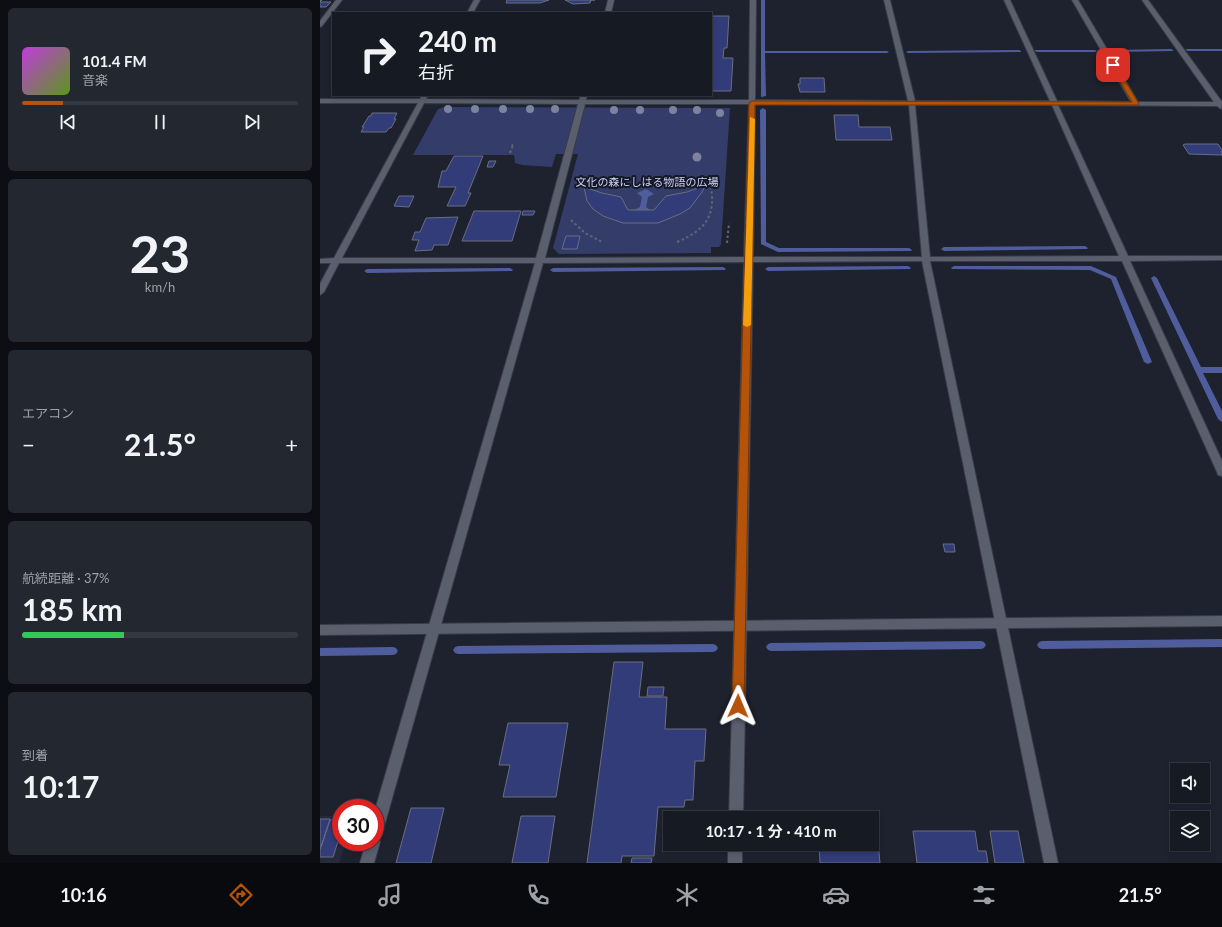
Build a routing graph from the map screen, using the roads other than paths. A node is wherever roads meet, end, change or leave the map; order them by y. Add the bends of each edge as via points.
1 (339, 0) edge
2 (477, 0) edge
3 (611, 0) edge
4 (753, 0) edge
5 (887, 0) edge
6 (1007, 0) edge
7 (1075, 0) edge
8 (1145, 0) edge
9 (471, 12) edge
10 (608, 12) edge
11 (320, 25) edge
12 (424, 98) edge
13 (583, 99) edge
14 (320, 101) edge
15 (752, 103) junction
16 (912, 103) junction
17 (1054, 104) junction
18 (1136, 104) junction
19 (1221, 106) edge
20 (1125, 258) junction
21 (1222, 258) edge
22 (748, 259) junction
23 (540, 260) junction
24 (926, 260) junction
25 (320, 261) edge
26 (337, 261) junction
27 (320, 292) edge
28 (1222, 472) edge
29 (1222, 621) edge
30 (1001, 623) junction
31 (740, 626) junction
32 (434, 629) junction
33 (320, 630) edge
34 (384, 803) edge
35 (736, 811) edge
36 (370, 851) edge
37 (735, 851) edge
38 (367, 863) edge
39 (735, 863) edge
40 (1051, 863) edge

1 - 11 street
2 - 9 street
3 - 10 street
4 - 15 street
5 - 16 street
6 - 17 street
7 - 18 street
8 - 19 street
12 - 13 street
12 - 14 street
12 - 26 street
13 - 15 street
13 - 23 street
15 - 16 street
15 - 22 street
16 - 17 street
16 - 24 street
17 - 18 street
17 - 20 street
18 - 19 street
20 - 21 street
20 - 24 street
20 - 28 street
22 - 23 street
22 - 24 street
22 - 31 street
23 - 26 street
23 - 32 street
24 - 30 street
25 - 26 street
26 - 27 street
29 - 30 street
30 - 31 street
30 - 40 street
31 - 32 street
31 - 35 street
32 - 33 street
32 - 34 street
36 - 38 street
37 - 39 street

